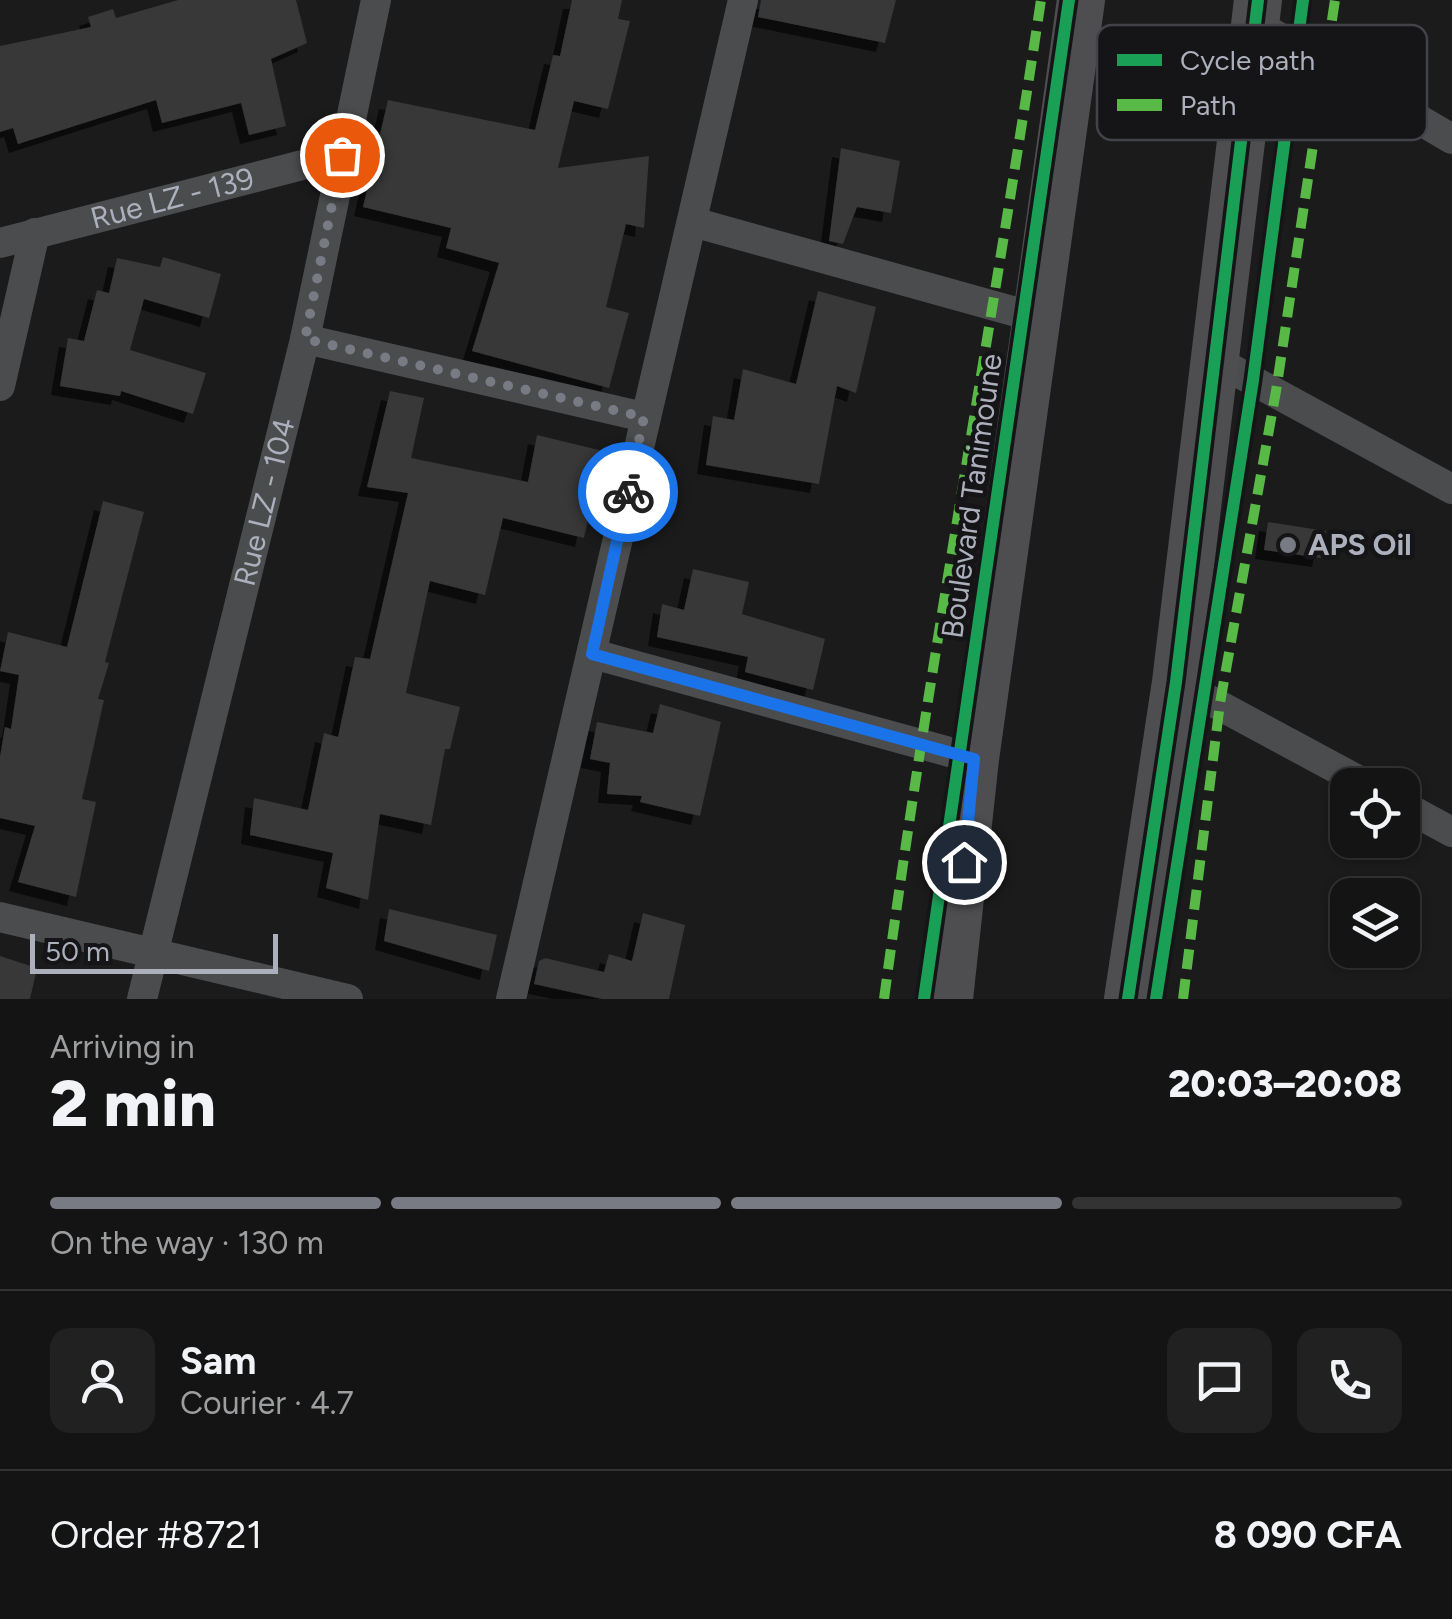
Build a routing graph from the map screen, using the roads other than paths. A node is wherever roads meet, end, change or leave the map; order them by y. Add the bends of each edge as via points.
1 (376, 0) edge
2 (742, 0) edge
3 (1080, 0) edge
4 (1256, 11) edge
5 (1277, 25) edge
6 (1427, 123) edge
7 (1452, 139) edge
8 (1242, 140) edge
9 (342, 155) junction
10 (693, 222) junction
11 (34, 233) junction
12 (0, 244) edge
13 (1034, 318) junction
14 (305, 339) junction
15 (1217, 361) junction
16 (0, 386) edge
17 (644, 417) junction
18 (1452, 489) edge
19 (592, 654) junction
20 (1176, 682) junction
21 (974, 759) junction
22 (1335, 768) edge
23 (1420, 814) edge
24 (1452, 832) edge
25 (0, 917) edge
26 (154, 950) junction
27 (142, 999) edge
28 (348, 999) edge
29 (512, 999) edge
30 (950, 999) edge
31 (1128, 999) edge

1 - 9 street, Rue LZ - 104
2 - 10 street
3 - 13 main road, Boulevard Tanimoune
4 - 5 street
6 - 7 street
8 - 15 main road
9 - 11 street, Rue LZ - 139
9 - 14 street, Rue LZ - 104
10 - 13 street
10 - 17 street
11 - 12 street, Rue LZ - 139
11 - 16 street
13 - 21 main road, Boulevard Tanimoune
14 - 17 street
14 - 26 street, Rue LZ - 104
15 - 18 street
15 - 20 main road
17 - 19 street
19 - 21 street
19 - 29 street
20 - 22 street
20 - 31 main road
21 - 30 main road, Boulevard Tanimoune
23 - 24 street
25 - 26 street
26 - 27 street, Rue LZ - 104
26 - 28 street

